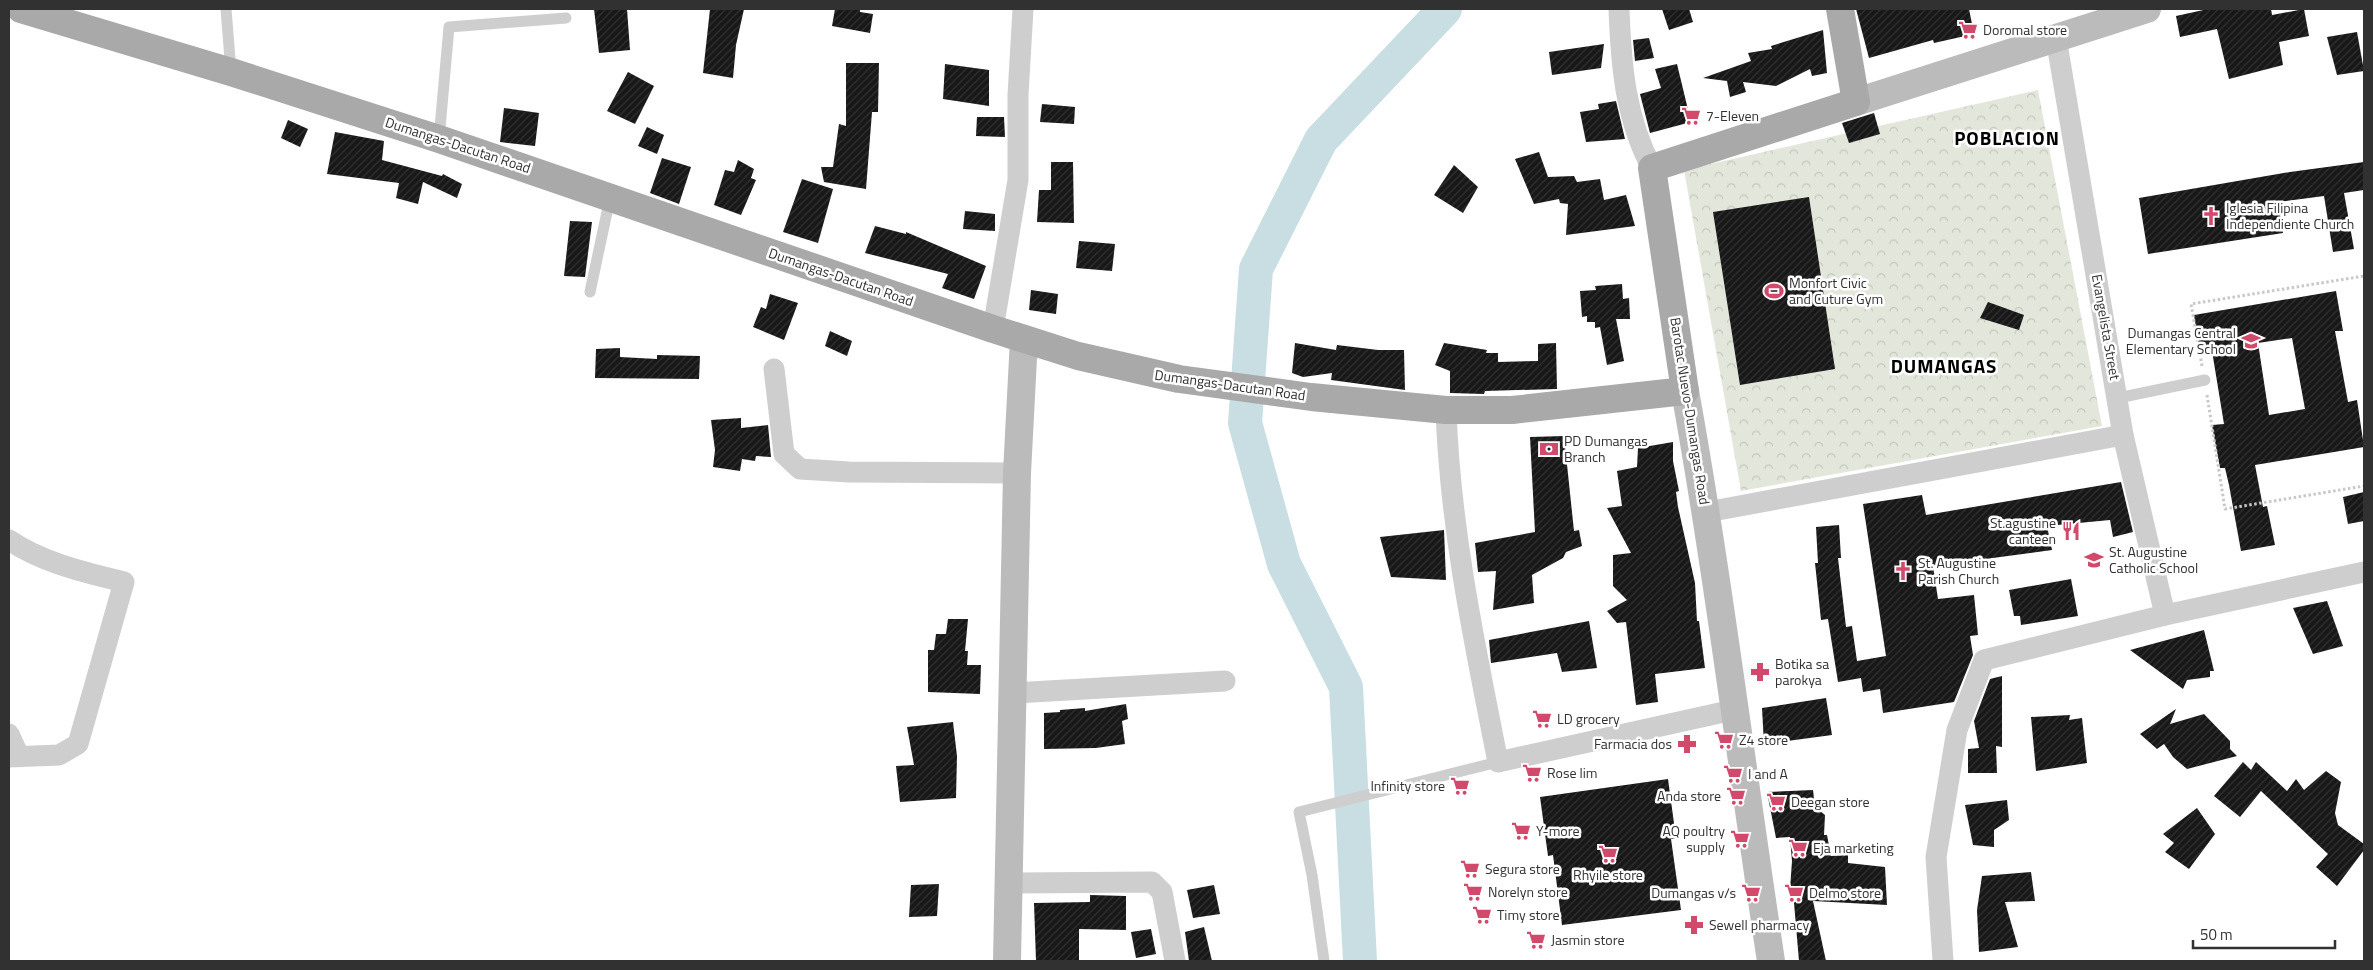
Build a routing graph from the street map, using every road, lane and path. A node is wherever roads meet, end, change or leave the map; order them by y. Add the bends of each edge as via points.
1 (21, 9) edge
2 (226, 9) edge
3 (1023, 9) edge
4 (1619, 9) edge
5 (1840, 9) edge
6 (2147, 9) edge
7 (566, 18) dead end
8 (2056, 38) junction
9 (231, 72) junction
10 (1856, 102) junction
11 (439, 139) junction
12 (1652, 168) junction
13 (611, 197) junction
14 (2364, 276) edge
15 (590, 292) dead end
16 (993, 330) junction
17 (1024, 340) junction
18 (774, 369) dead end
19 (2205, 380) junction
20 (1686, 391) junction
21 (2118, 398) junction
22 (1446, 410) junction
23 (2123, 435) junction
24 (1017, 473) junction
25 (2364, 486) edge
26 (1707, 512) junction
27 (9, 540) edge
28 (2364, 572) edge
29 (2164, 615) junction
30 (1225, 681) dead end
31 (1014, 693) junction
32 (1733, 710) junction
33 (9, 734) edge
34 (14, 757) edge
35 (1498, 762) junction
36 (1009, 883) junction
37 (1007, 961) edge
38 (1175, 961) edge
39 (1324, 961) edge
40 (1771, 961) edge
41 (1944, 961) edge

1 - 9 main road, Dumangas-Dacutan Road
2 - 9 lane
3 - 16 street via 1018,180
4 - 12 street via 1627,99 1634,129
5 - 10 main road
6 - 8 street
7 - 11 lane via 448,27
8 - 10 street
8 - 21 street, Evangelista Street
9 - 11 main road, Dumangas-Dacutan Road
10 - 12 main road
11 - 13 main road, Dumangas-Dacutan Road
12 - 20 main road, Barotac Nuevo-Dumangas Road
13 - 15 lane
13 - 16 main road, Dumangas-Dacutan Road
14 - 19 path via 2191,304
16 - 17 main road, Dumangas-Dacutan Road
17 - 22 main road, Dumangas-Dacutan Road via 1124,368 1179,379 1311,397
17 - 24 street
18 - 24 street via 784,454 800,469
19 - 21 lane
19 - 25 path via 2225,509
20 - 22 main road, Dumangas-Dacutan Road via 1512,410
20 - 26 street, Barotac Nuevo-Dumangas Road
21 - 23 street, Evangelista Street
22 - 35 street via 1448,466 1468,609
23 - 26 street
23 - 29 street, Evangelista Street
24 - 31 street
26 - 32 street, Barotac Nuevo-Dumangas Road
27 - 34 street via 29,553 124,582 78,744 59,755
28 - 29 street
29 - 41 street via 1984,660 1957,730 1936,857
30 - 31 street
31 - 36 street
32 - 35 street
32 - 40 street, Barotac Nuevo-Dumangas Road
33 - 34 street
35 - 39 lane via 1299,812
36 - 37 street
36 - 38 street via 1152,882 1162,892

